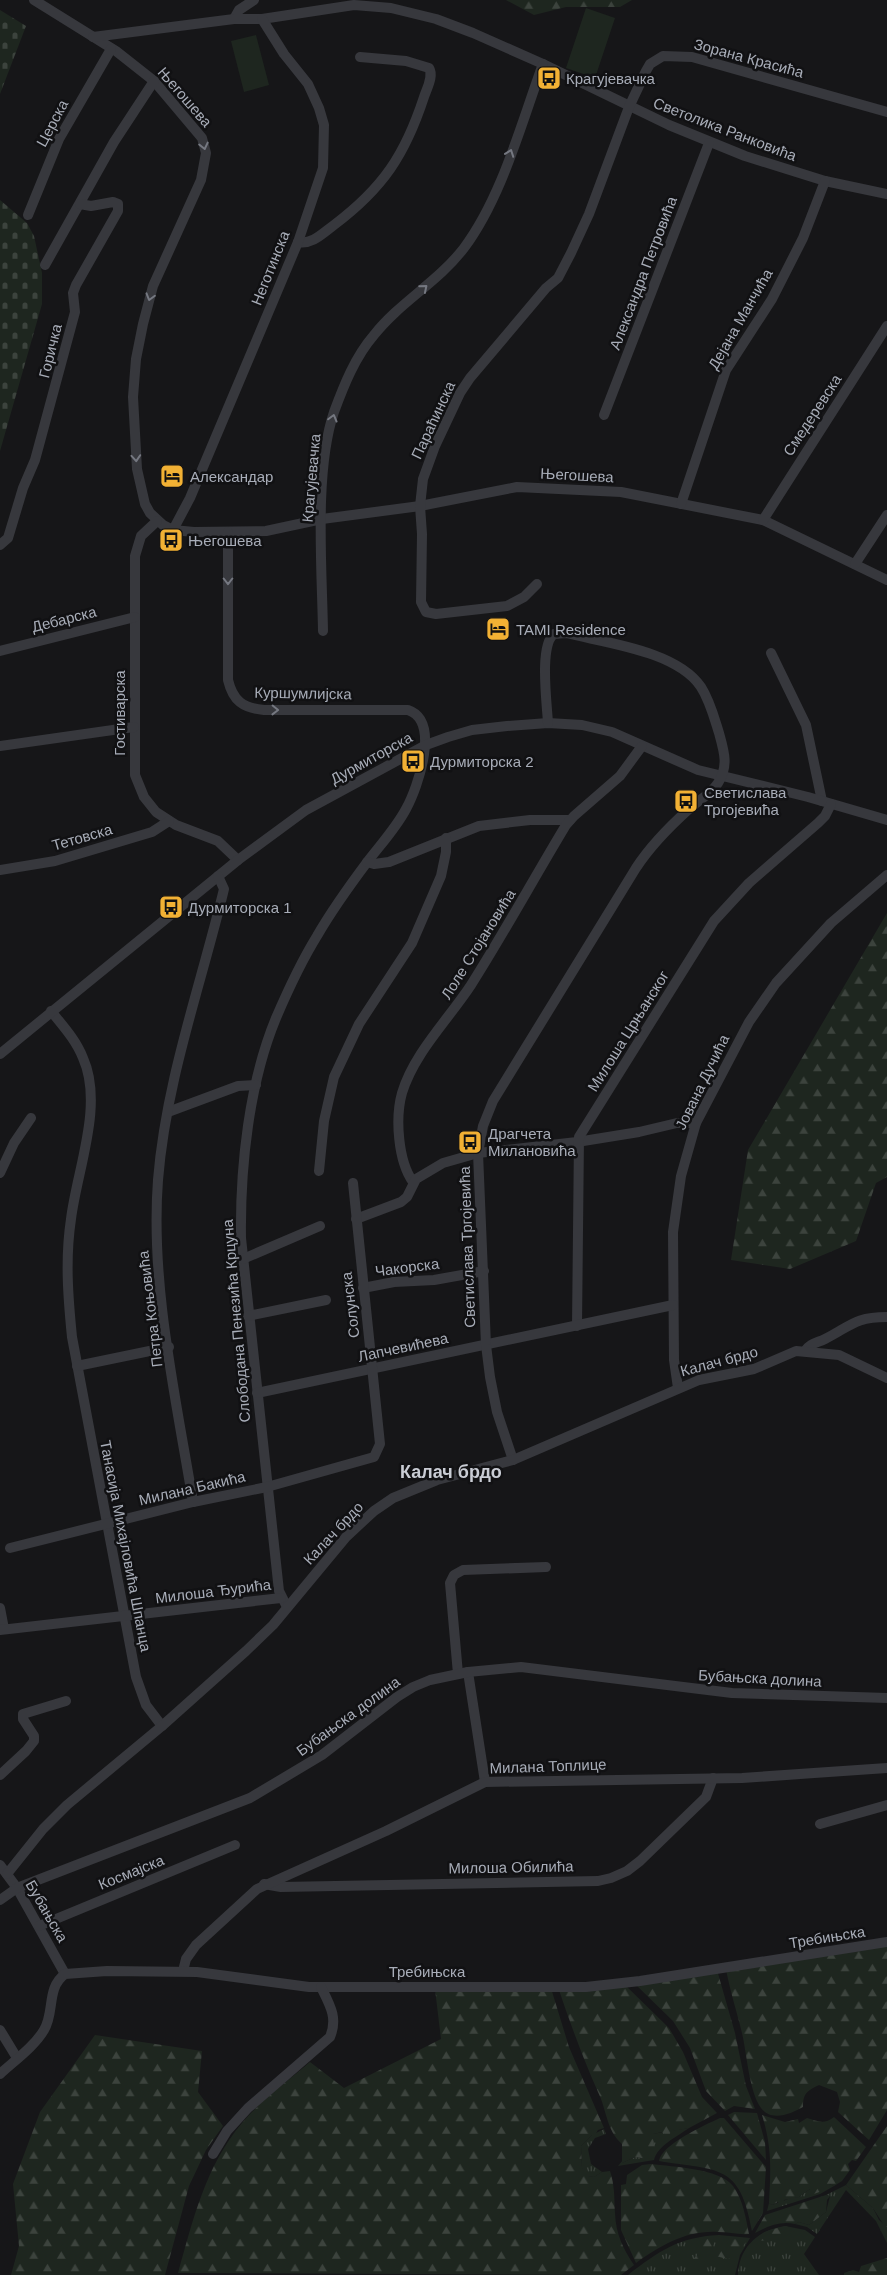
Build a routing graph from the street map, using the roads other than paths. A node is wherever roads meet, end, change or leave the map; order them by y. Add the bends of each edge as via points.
1 (34, 0) edge
2 (254, 0) edge
3 (234, 19) junction
4 (262, 19) junction
5 (93, 37) junction
6 (111, 48) junction
7 (360, 57) dead end
8 (543, 64) junction
9 (154, 81) junction
10 (628, 106) junction
11 (887, 112) edge
12 (709, 143) junction
13 (825, 181) junction
14 (887, 194) edge
15 (80, 204) junction
16 (28, 215) dead end
17 (298, 242) junction
18 (45, 265) dead end
19 (887, 326) edge
20 (604, 414) dead end
21 (681, 504) junction
22 (420, 506) junction
23 (887, 515) edge
24 (322, 519) junction
25 (763, 520) junction
26 (158, 521) junction
27 (173, 530) junction
28 (228, 532) junction
29 (0, 545) edge
30 (855, 564) junction
31 (887, 580) edge
32 (537, 584) dead end
33 (135, 617) junction
34 (323, 631) dead end
35 (0, 650) edge
36 (771, 653) dead end
37 (548, 723) junction
38 (134, 727) junction
39 (426, 745) junction
40 (0, 746) edge
41 (642, 746) junction
42 (722, 776) junction
43 (826, 802) junction
44 (570, 820) junction
45 (887, 820) edge
46 (169, 821) junction
47 (446, 838) junction
48 (238, 860) junction
49 (367, 862) junction
50 (0, 870) edge
51 (887, 875) edge
52 (218, 876) junction
53 (51, 1011) junction
54 (0, 1054) edge
55 (256, 1085) junction
56 (168, 1112) junction
57 (31, 1118) dead end
58 (696, 1123) junction
59 (577, 1142) junction
60 (478, 1153) junction
61 (319, 1171) dead end
62 (0, 1173) edge
63 (413, 1182) junction
64 (353, 1183) dead end
65 (356, 1219) junction
66 (320, 1226) dead end
67 (243, 1259) junction
68 (484, 1271) junction
69 (362, 1288) junction
70 (326, 1300) dead end
71 (674, 1305) junction
72 (248, 1316) junction
73 (887, 1317) edge
74 (577, 1326) junction
75 (486, 1345) junction
76 (169, 1347) junction
77 (805, 1351) junction
78 (77, 1366) junction
79 (373, 1369) junction
80 (887, 1378) edge
81 (678, 1388) junction
82 (257, 1393) junction
83 (378, 1452) joint
84 (513, 1460) junction
85 (267, 1487) junction
86 (193, 1502) junction
87 (107, 1524) junction
88 (10, 1548) dead end
89 (546, 1567) dead end
90 (284, 1603) junction
91 (0, 1608) edge
92 (124, 1617) junction
93 (2, 1629) edge
94 (463, 1673) junction
95 (887, 1698) edge
96 (66, 1701) dead end
97 (162, 1726) junction
98 (887, 1768) edge
99 (0, 1775) edge
100 (714, 1778) junction
101 (485, 1782) junction
102 (887, 1805) edge
103 (820, 1824) dead end
104 (235, 1845) dead end
105 (0, 1865) edge
106 (7, 1874) junction
107 (264, 1884) junction
108 (17, 1888) junction
109 (0, 1900) edge
110 (39, 1926) junction
111 (887, 1942) edge
112 (182, 1971) junction
113 (65, 1974) junction
114 (321, 1987) junction
115 (0, 2030) edge
116 (17, 2058) junction
117 (0, 2074) edge
118 (213, 2154) dead end

1 - 5 street, Његошева
2 - 3 street via 239,10
3 - 4 street, Светолика Ранковића
3 - 5 street, Светолика Ранковића
4 - 8 street, Светолика Ранковића via 348,5 373,5 454,25
4 - 17 street, Неготинска via 308,84 324,125 323,168
5 - 6 street, Његошева
6 - 9 street, Његошева
6 - 16 street, Церска via 59,139
7 - 17 street via 406,61 428,68 430,80 421,108 406,145 374,192 321,236 307,243
8 - 10 street, Светолика Ранковића
24 -> 8 street, Крагујевачка via 328,440 346,381 373,335 451,264 475,232 498,185
9 - 15 street via 114,142
9 -> 26 street, Његошева via 198,131 206,153 201,180 153,286 136,359 133,397 137,469 145,504
10 - 11 street, Зорана Красића via 650,64 663,56 677,55 726,65
10 - 12 street, Светолика Ранковића
10 - 22 street, Параћинска via 589,214 558,278 474,372 460,393 428,464
12 - 13 street, Светолика Ранковића
12 - 20 street, Александра Петровића
13 - 14 street, Светолика Ранковића
13 - 21 street, Дејана Манчића via 803,238 772,298 726,370
15 - 18 street
15 - 29 street, Горичка via 91,206 113,202 118,204 118,211 76,285 74,317 36,460 23,488 8,538
17 - 27 street, Неготинска via 190,498
19 - 25 street, Смедеревска
21 - 22 street, Његошева via 621,492 517,487
21 - 25 street, Његошева
22 - 24 street, Његошева
22 - 32 street, Параћинска via 420,602 426,612 436,614 507,606 524,598
23 - 30 street
24 - 28 street, Његошева via 266,531
24 - 34 street, Крагујевачка
25 - 30 street, Његошева
26 - 27 street, Његошева
26 - 33 street, Гостиварска via 146,530 137,545
27 - 28 street, Његошева
28 -> 39 street, Куршумлијска via 228,680 238,702 264,710 408,710 418,714 422,720
30 - 31 street, Његошева
33 - 35 street, Дебарска
33 - 38 street, Гостиварска
36 - 43 street via 806,725
37 - 39 street, Дурмиторска via 472,730
37 - 41 street, Дурмиторска via 597,728
37 - 42 street via 545,661 547,643 554,634 566,633 667,659 694,678 708,701 725,756
38 - 40 street
38 - 46 street, Гостиварска via 137,781 150,806
39 - 48 street, Дурмиторска via 306,810
39 - 49 street, Слободана Пенезића Крцуна via 414,792 406,808
41 - 42 street, Дурмиторска via 687,766
41 - 44 street, Лоле Стојановића via 620,776
42 - 43 street, Дурмиторска
42 - 60 street, Светислава Тргојевића via 714,788 663,834 636,868 492,1100
43 - 45 street, Дурмиторска
43 - 59 street, Милоша Црњанског via 818,823 749,883 714,921
44 - 47 street via 555,818 492,824
44 - 63 street, Лоле Стојановића via 494,948 404,1086 400,1134 404,1164
46 - 48 street, Гостиварска via 218,841
46 - 50 street, Тетовска via 152,832 55,861
47 - 49 street via 388,862
47 - 61 street via 441,876 412,943 359,1024 334,1077 324,1122
48 - 52 street, Дурмиторска
49 - 55 street, Слободана Пенезића Крцуна via 316,937 292,983 276,1020
51 - 58 street, Јована Дучића via 831,923 776,983 749,1022
52 - 53 street, Дурмиторска
52 - 56 street, Петра Коњовића via 224,889 193,1001
53 - 54 street, Дурмиторска
53 - 78 street, Танасија Михајловића Шпанца via 80,1050 88,1070 91,1091 67,1264 68,1306
55 - 56 street via 238,1086
55 - 67 street, Слободана Пенезића Крцуна via 242,1166 240,1219
56 - 76 street, Петра Коњовића via 160,1159 157,1213 159,1272
57 - 62 street
58 - 59 street via 677,1123
58 - 71 street, Јована Дучића via 675,1206
59 - 60 street
59 - 74 street
60 - 63 street via 443,1163
60 - 68 street, Светислава Тргојевића
63 - 65 street via 401,1202
64 - 65 street, Солунска
65 - 69 street, Солунска
66 - 67 street
67 - 72 street, Слободана Пенезића Крцуна
68 - 69 street, Чакорска
68 - 75 street, Светислава Тргојевића
69 - 79 street, Солунска
70 - 72 street
71 - 74 street, Лапчевићева
71 - 81 street, Јована Дучића via 674,1360
72 - 82 street, Слободана Пенезића Крцуна
73 - 77 street via 854,1321
74 - 75 street, Лапчевићева
75 - 79 street, Лапчевићева
75 - 84 street, Светислава Тргојевића via 497,1412
76 - 78 street
76 - 86 street, Петра Коњовића
77 - 80 street, Калач брдо via 839,1355
77 - 81 street, Калач брдо via 789,1353 754,1369 699,1380
78 - 87 street, Танасија Михајловића Шпанца
79 - 82 street, Лапчевићева
79 - 83 street, Солунска
81 - 84 street, Калач брдо
82 - 85 street, Слободана Пенезића Крцуна
83 - 85 street, Милана Бакића via 369,1460
84 - 90 street, Калач брдо via 430,1483 383,1504 362,1520
85 - 86 street, Милана Бакића
85 - 90 street, Слободана Пенезића Крцуна
86 - 87 street, Милана Бакића
87 - 88 street, Милана Бакића
87 - 92 street, Танасија Михајловића Шпанца
89 - 94 street via 463,1570 454,1575 450,1583
90 - 92 street, Милоша Ђурића
90 - 97 street, Калач брдо via 260,1638
91 - 93 street
92 - 93 street, Милоша Ђурића
92 - 97 street, Танасија Михајловића Шпанца via 139,1687 146,1705
94 - 95 street, Бубањска долина via 521,1667 732,1693
94 - 101 street
94 - 108 street, Бубањска долина via 413,1687 315,1760 250,1798
96 - 99 street via 23,1714 22,1719 34,1741
97 - 106 street, Калач брдо via 66,1805 42,1829
98 - 100 street, Милана Топлице
100 - 101 street, Милана Топлице
100 - 107 street, Милоша Обилића via 706,1797 672,1831 628,1870 611,1878 598,1881 291,1887
101 - 107 street, Милана Топлице via 386,1831
102 - 103 street
104 - 110 street, Космајска
105 - 106 street, Бубањска
106 - 108 street, Бубањска
107 - 112 street, Милана Топлице via 196,1945
108 - 109 street, Бубањска долина
108 - 110 street, Бубањска
110 - 113 street, Бубањска
111 - 114 street, Требињска via 586,1987
112 - 113 street, Требињска
112 - 114 street, Требињска
113 - 116 street via 54,1988 45,2029
114 - 118 street via 334,2014 330,2037 248,2108 227,2131
115 - 116 street
116 - 117 street

